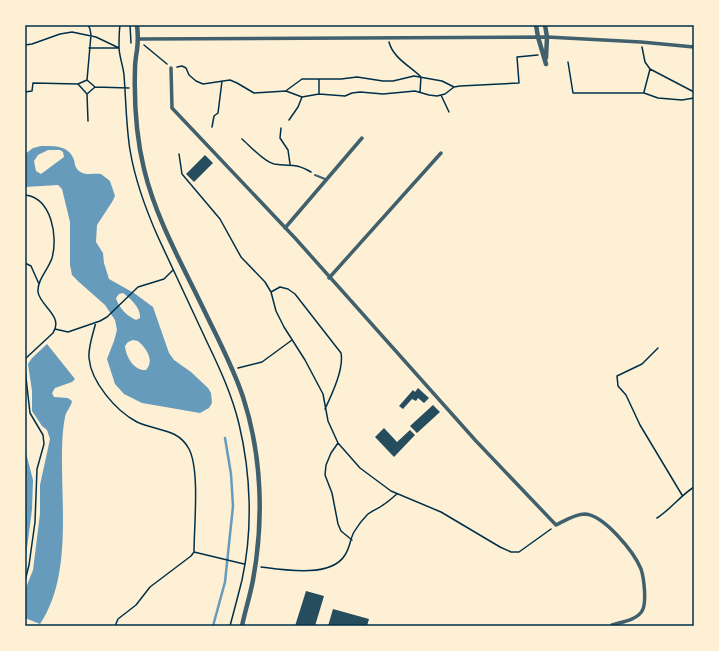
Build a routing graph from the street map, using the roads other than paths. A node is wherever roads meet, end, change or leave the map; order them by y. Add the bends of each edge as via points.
1 (138, 25) edge
2 (536, 25) edge
3 (545, 25) edge
4 (538, 37) junction
5 (547, 37) junction
6 (138, 39) junction
7 (694, 47) edge
8 (171, 68) road end
9 (362, 138) dead end
10 (441, 153) dead end
11 (315, 175) road end
12 (326, 180) junction
13 (285, 228) junction
14 (329, 278) junction
15 (242, 626) edge
16 (612, 626) edge

1 - 6 street
2 - 4 street
3 - 5 street
4 - 5 street
4 - 5 street via 546,64
4 - 6 street
5 - 7 street
6 - 15 street via 135,88 139,147 144,170 166,234 243,397 256,454 260,516 253,581
8 - 13 street via 172,108
9 - 12 street
10 - 14 street
11 - 12 lane
12 - 13 street
13 - 14 street
14 - 16 street via 476,441 556,525 574,516 585,514 595,517 619,538 641,568 644,603 637,617

